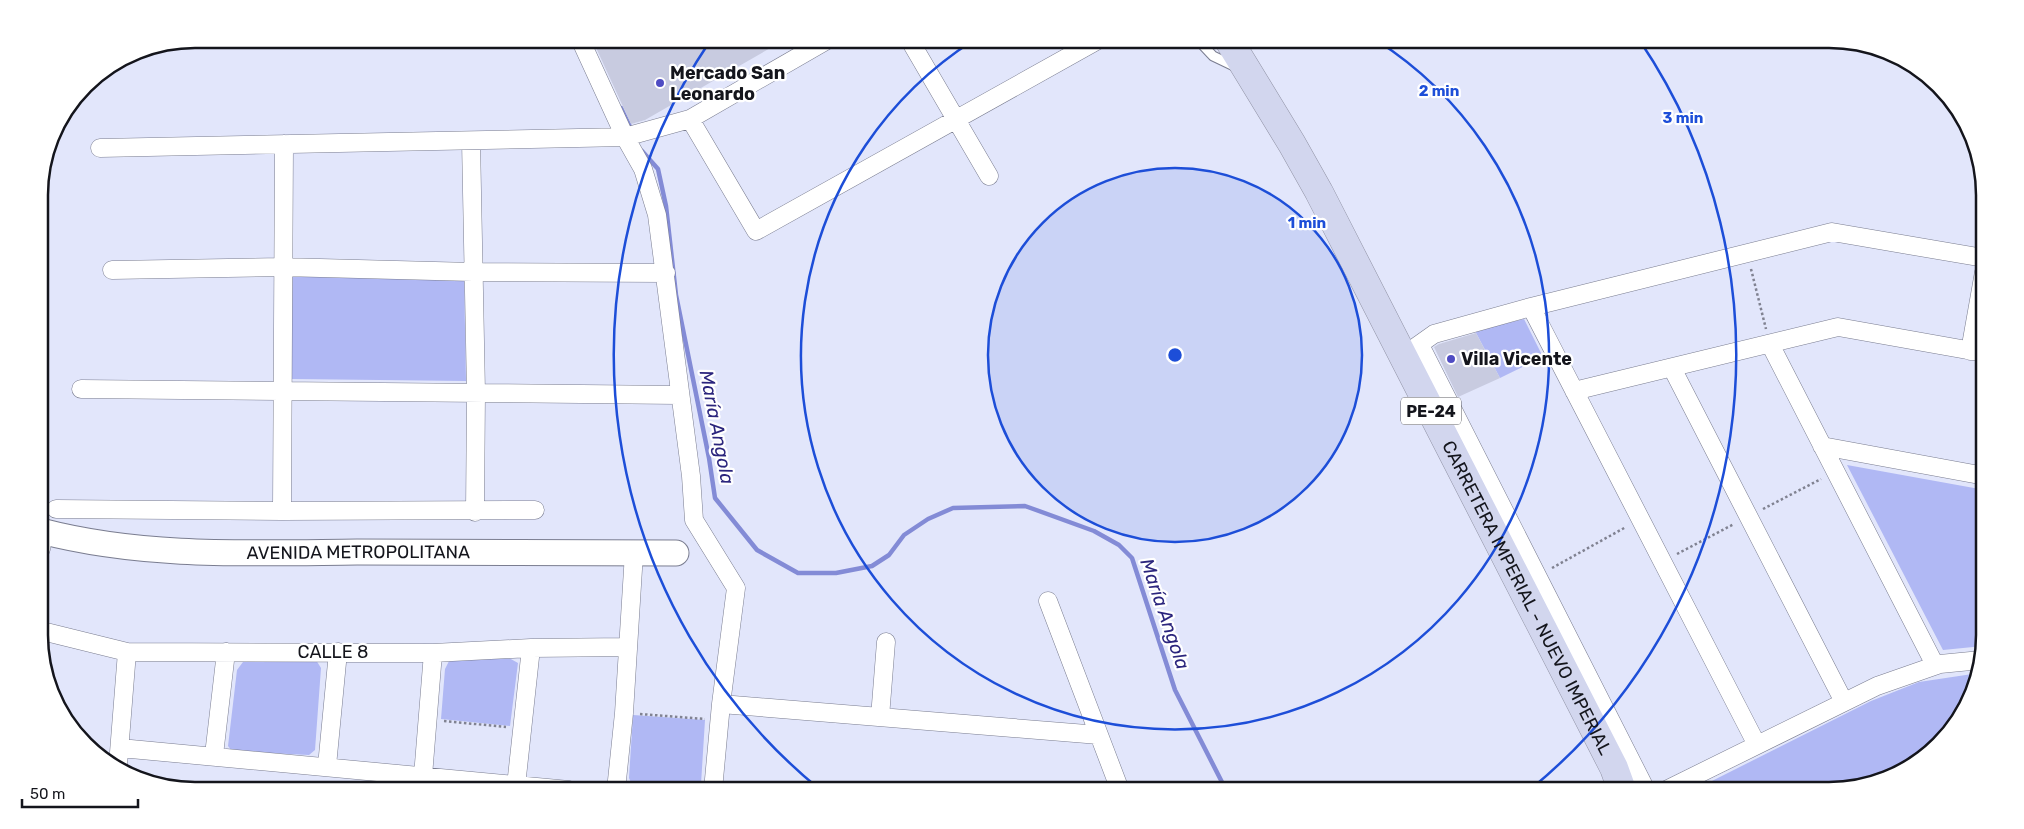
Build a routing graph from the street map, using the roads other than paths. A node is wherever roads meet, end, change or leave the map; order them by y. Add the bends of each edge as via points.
1 (584, 47) edge
2 (814, 47) edge
3 (914, 47) edge
4 (1085, 47) edge
5 (1205, 47) edge
6 (1233, 47) edge
7 (1248, 72) junction
8 (955, 118) junction
9 (690, 119) junction
10 (631, 136) junction
11 (471, 141) junction
12 (284, 144) junction
13 (100, 148) dead end
14 (989, 176) dead end
15 (1976, 257) edge
16 (282, 267) junction
17 (112, 270) dead end
18 (473, 272) junction
19 (666, 273) junction
20 (1531, 307) junction
21 (1770, 344) junction
22 (1412, 350) junction
23 (1976, 352) edge
24 (1672, 368) junction
25 (81, 390) dead end
26 (1574, 391) junction
27 (284, 392) junction
28 (476, 392) junction
29 (679, 395) junction
30 (1822, 446) junction
31 (1976, 474) edge
32 (56, 509) dead end
33 (535, 510) dead end
34 (282, 511) junction
35 (475, 512) junction
36 (47, 538) edge
37 (634, 553) junction
38 (676, 553) dead end
39 (1048, 600) dead end
40 (47, 632) edge
41 (886, 642) dead end
42 (628, 647) junction
43 (531, 648) junction
44 (126, 652) junction
45 (226, 652) junction
46 (338, 652) junction
47 (433, 653) junction
48 (1974, 661) edge
49 (1935, 665) junction
50 (1844, 702) junction
51 (720, 712) junction
52 (880, 717) junction
53 (1099, 735) junction
54 (1757, 745) junction
55 (214, 755) junction
56 (119, 756) edge
57 (327, 766) junction
58 (423, 776) junction
59 (1117, 781) edge
60 (1619, 781) edge
61 (1641, 781) edge
62 (1684, 781) edge
63 (477, 782) edge
64 (516, 782) edge
65 (617, 782) edge
66 (714, 782) edge

1 - 10 street
2 - 9 street
3 - 8 street
4 - 8 street
5 - 7 lane via 1213,56
6 - 7 highway, CARRETERA IMPERIAL - NUEVO IMPERIAL / PE-24
7 - 22 highway, CARRETERA IMPERIAL - NUEVO IMPERIAL / PE-24
8 - 9 street via 756,231
8 - 14 street
9 - 10 street
10 - 11 street
10 - 19 street via 657,215
11 - 12 street
11 - 18 street
12 - 13 street
12 - 16 street
15 - 20 street via 1832,232
16 - 17 street
16 - 18 street
16 - 27 street
18 - 19 street
18 - 28 street
19 - 29 street
20 - 22 street via 1434,334
20 - 26 street
21 - 23 street via 1838,327
21 - 24 street
21 - 30 street
22 - 60 highway, CARRETERA IMPERIAL - NUEVO IMPERIAL / PE-24
22 - 61 street via 1537,575
24 - 26 street
24 - 50 street
25 - 27 street
26 - 54 street
27 - 28 street
27 - 34 street
28 - 29 street
28 - 35 street
29 - 51 street via 694,520 736,588
30 - 31 street
30 - 49 street
32 - 34 street
33 - 35 street
34 - 35 street
36 - 37 street, AVENIDA METROPOLITANA via 164,550 272,553
37 - 38 street, AVENIDA METROPOLITANA
37 - 42 street
39 - 53 street
40 - 44 street, CALLE 8
41 - 52 street
42 - 43 street, CALLE 8
42 - 65 street
43 - 47 street, CALLE 8
43 - 64 street
44 - 45 street, CALLE 8
44 - 56 street
45 - 46 street, CALLE 8
45 - 55 street
46 - 47 street, CALLE 8
46 - 57 street
47 - 58 street
48 - 49 street
49 - 50 street
50 - 54 street
51 - 52 street
51 - 66 street
52 - 53 street
53 - 59 street
54 - 62 street
55 - 56 street
55 - 57 street
57 - 58 street
58 - 63 street

